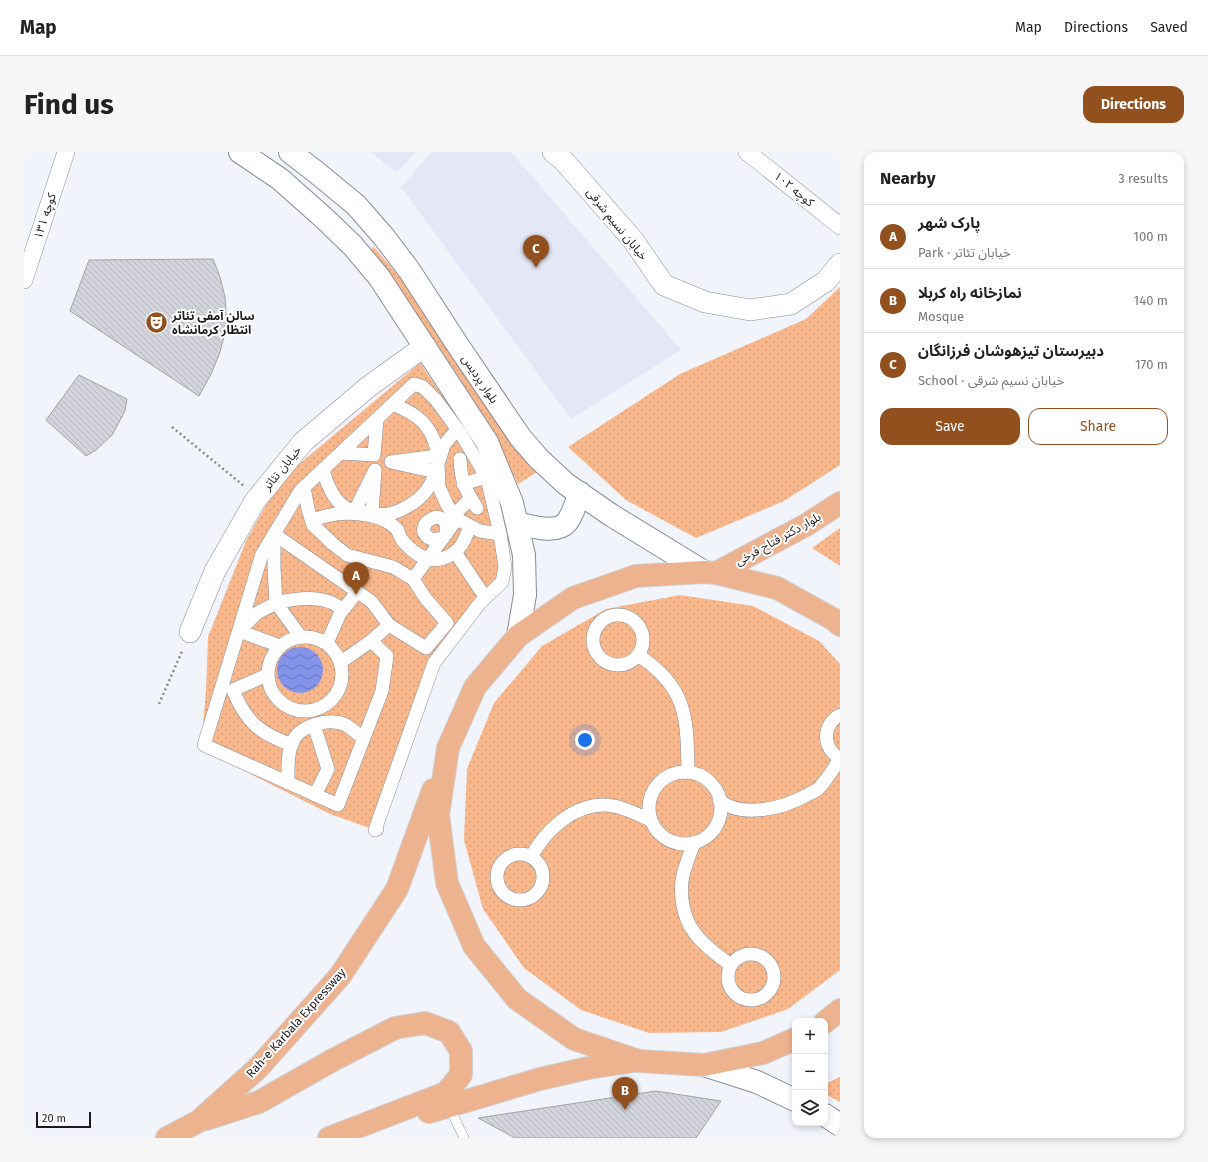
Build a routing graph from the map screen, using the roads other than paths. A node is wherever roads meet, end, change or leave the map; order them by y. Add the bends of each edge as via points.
1 (66, 152) edge
2 (240, 152) edge
3 (290, 152) edge
4 (553, 152) edge
5 (747, 152) edge
6 (840, 226) edge
7 (840, 264) edge
8 (24, 280) edge
9 (425, 346) junction
10 (393, 404) junction
11 (377, 419) junction
12 (457, 429) junction
13 (341, 453) junction
14 (374, 455) junction
15 (437, 456) junction
16 (391, 462) junction
17 (323, 470) junction
18 (376, 470) junction
19 (437, 472) junction
20 (461, 472) junction
21 (486, 477) junction
22 (304, 487) junction
23 (580, 493) junction
24 (840, 503) edge
25 (354, 510) junction
26 (372, 514) junction
27 (456, 517) junction
28 (312, 520) junction
29 (470, 526) junction
30 (508, 528) junction
31 (274, 534) junction
32 (456, 552) junction
33 (428, 559) junction
34 (710, 572) junction
35 (413, 580) junction
36 (357, 592) junction
37 (485, 597) junction
38 (276, 603) junction
39 (342, 609) junction
40 (389, 625) junction
41 (840, 626) edge
42 (190, 632) road end
43 (239, 632) junction
44 (518, 636) junction
45 (301, 637) junction
46 (371, 641) junction
47 (327, 643) junction
48 (280, 646) junction
49 (638, 655) dead end
50 (341, 662) junction
51 (267, 675) junction
52 (233, 690) junction
53 (220, 694) junction
54 (327, 704) junction
55 (301, 711) junction
56 (840, 715) edge
57 (314, 724) junction
58 (345, 725) junction
59 (301, 732) junction
60 (363, 738) junction
61 (292, 745) junction
62 (448, 748) junction
63 (840, 758) edge
64 (328, 769) junction
65 (688, 773) junction
66 (349, 776) junction
67 (288, 783) junction
68 (315, 795) junction
69 (719, 800) junction
70 (651, 820) junction
71 (377, 828) dead end
72 (694, 843) junction
73 (531, 857) dead end
74 (731, 965) dead end
75 (840, 1010) edge
76 (828, 1020) edge
77 (792, 1039) edge
78 (639, 1061) junction
79 (704, 1065) junction
80 (792, 1099) edge
81 (449, 1106) junction
82 (828, 1117) edge
83 (199, 1121) junction
84 (840, 1125) edge
85 (167, 1138) edge
86 (329, 1138) edge
87 (334, 1138) edge
88 (464, 1138) edge

1 - 8 street, کوچه ۱۳۱
2 - 9 main road via 280,179 353,246 378,276
3 - 23 main road, بلوار پردیس via 356,205 384,237 409,270 520,437 539,459 566,484
4 - 7 street, خیابان نسیم شرقی via 564,161 633,240 664,285 705,302 750,310 792,304 826,281
5 - 6 street, کوچه ۱۰۲
9 - 30 main road via 487,442 512,503
9 - 42 street, خیابان تئاتر via 368,387 303,442 258,497 215,571
10 - 11 street
10 - 12 street via 414,384 423,387
10 - 15 street via 418,418 433,439
11 - 13 street
11 - 14 street
12 - 19 street via 444,445
12 - 21 street
13 - 14 street
13 - 17 street
14 - 16 street via 385,454
14 - 18 street via 371,462
15 - 16 street
15 - 19 street
16 - 18 street via 384,471
16 - 19 street
17 - 22 street
17 - 25 street via 336,500 347,509
18 - 25 street
18 - 26 street
19 - 20 street
19 - 26 street via 420,498 404,509 387,515
19 - 27 street via 439,487
20 - 21 street
20 - 27 street via 474,503
21 - 30 street
22 - 28 street
22 - 31 street
23 - 30 main road via 566,523 555,528
23 - 34 main road, بلوار پردیس via 611,515
24 - 34 highway, بلوار دکتر فتاح فرخی via 806,525
25 - 26 street
27 - 29 street
27 - 33 street
28 - 33 street via 336,514 384,520 396,529 412,551
28 - 35 street via 313,525 347,554 393,567
29 - 30 street via 480,531
29 - 32 street
30 - 37 street via 502,582
30 - 44 main road via 524,555 525,595
31 - 36 street
31 - 38 street
31 - 43 street via 262,554
32 - 33 street via 436,561
32 - 37 street
33 - 35 street
34 - 41 highway via 777,588 833,619
34 - 44 highway via 636,576 573,598
35 - 40 street via 447,623 426,648
36 - 39 street
36 - 40 street via 372,602
37 - 71 street via 434,663 375,830
38 - 39 street via 295,599 316,599 330,602
38 - 43 street via 257,613
38 - 45 street
39 - 47 street
40 - 46 street
43 - 48 street
43 - 53 street
44 - 62 highway via 475,687
45 - 47 street via 306,636
45 - 48 street
46 - 50 street
46 - 60 street via 387,656 382,691
47 - 50 street
48 - 51 street via 269,662
49 - 65 street via 666,678 680,700 685,720
50 - 54 street via 343,678 340,689
51 - 52 street
51 - 55 street via 276,698 285,706
52 - 53 street
52 - 61 street via 250,721 262,732
53 - 67 street via 204,745
54 - 55 street via 322,708
54 - 58 street
55 - 59 street
56 - 63 street via 827,728 826,736 831,751
57 - 58 street via 330,722
57 - 59 street
57 - 64 street
58 - 60 street
59 - 61 street
60 - 66 street
61 - 67 street
62 - 78 highway via 438,816 447,883 474,946 517,1000 574,1039
62 - 83 highway, Rah-e Karbala Expressway via 397,889 344,970 258,1068
63 - 69 street via 818,789 780,807 759,810 736,808
64 - 66 street
64 - 68 street
65 - 69 street via 704,778 713,786
65 - 70 street via 680,772 668,776 659,783 652,793 649,805
66 - 68 street via 338,805
67 - 68 street
69 - 72 street via 721,809 718,821 712,831
70 - 72 street via 654,828 672,842
70 - 73 street via 625,809 604,805 588,808 556,825 542,839
72 - 74 street via 683,876 686,917 693,932
75 - 76 highway
77 - 79 highway via 763,1053
78 - 79 highway
78 - 81 highway via 581,1069
79 - 80 main road via 757,1082
81 - 87 highway
81 - 88 lane
82 - 84 main road
83 - 85 highway, Rah-e Karbala Expressway
83 - 86 highway via 259,1102 395,1028 426,1023 449,1032 461,1051 461,1075 446,1093

